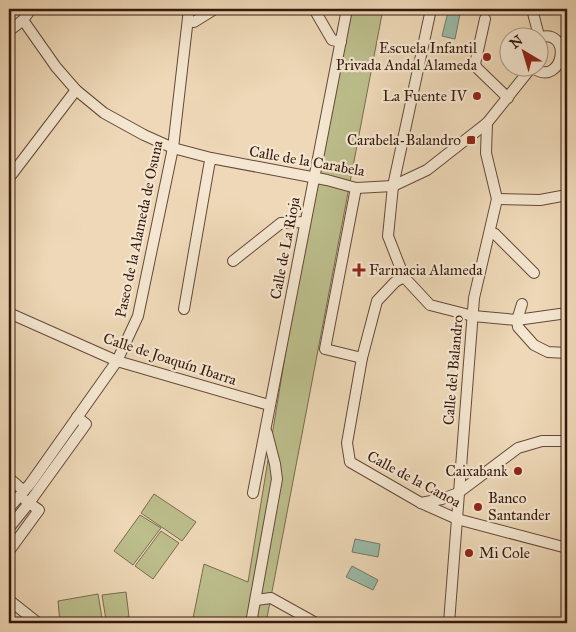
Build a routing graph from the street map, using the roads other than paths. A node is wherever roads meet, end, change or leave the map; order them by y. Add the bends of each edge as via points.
1 (31, 9) edge
2 (189, 9) edge
3 (215, 9) edge
4 (314, 9) edge
5 (347, 9) edge
6 (431, 9) edge
7 (532, 9) edge
8 (485, 19) dead end
9 (23, 20) junction
10 (188, 21) junction
11 (536, 28) edge
12 (9, 31) edge
13 (548, 37) edge
14 (340, 42) junction
15 (563, 42) edge
16 (563, 66) edge
17 (548, 71) edge
18 (524, 78) edge
19 (76, 90) junction
20 (508, 98) junction
21 (487, 123) junction
22 (173, 148) junction
23 (211, 158) junction
24 (9, 178) edge
25 (314, 178) junction
26 (393, 186) junction
27 (356, 188) junction
28 (567, 195) edge
29 (497, 199) junction
30 (305, 222) junction
31 (490, 233) junction
32 (233, 261) dead end
33 (534, 273) dead end
34 (404, 278) junction
35 (522, 304) dead end
36 (184, 309) dead end
37 (9, 313) edge
38 (567, 313) edge
39 (473, 316) junction
40 (517, 320) junction
41 (567, 353) edge
42 (362, 358) junction
43 (117, 361) junction
44 (269, 405) junction
45 (77, 417) junction
46 (266, 429) junction
47 (567, 441) edge
48 (9, 478) edge
49 (253, 493) dead end
50 (458, 493) junction
51 (22, 494) junction
52 (29, 503) junction
53 (422, 503) junction
54 (9, 508) edge
55 (456, 519) junction
56 (9, 528) edge
57 (567, 548) edge
58 (9, 551) edge
59 (9, 600) edge
60 (256, 600) junction
61 (38, 623) edge
62 (251, 623) edge
63 (316, 623) edge
64 (449, 623) edge

1 - 9 street
2 - 10 street, Paseo de la Alameda de Osuna
3 - 10 street via 194,22
4 - 14 street via 332,40
5 - 14 street, Calle de La Rioja
6 - 26 street
7 - 11 street
8 - 20 street via 475,64
9 - 12 street
9 - 19 street, Calle de la Carabela
10 - 22 street, Paseo de la Alameda de Osuna
13 - 15 street
14 - 25 street, Calle de La Rioja
15 - 16 street
16 - 17 street
18 - 20 street, Calle de la Carabela
19 - 22 street, Calle de la Carabela via 104,113
19 - 24 street
20 - 21 street, Calle de la Carabela
21 - 26 street, Calle de la Carabela via 427,170
21 - 29 street, Calle del Balandro via 486,153
22 - 23 street, Calle de la Carabela
22 - 43 street, Paseo de la Alameda de Osuna via 138,316
23 - 25 street, Calle de la Carabela
23 - 36 street
25 - 27 street, Calle de la Carabela
25 - 30 street, Calle de La Rioja
26 - 27 street, Calle de la Carabela
26 - 34 street via 388,236
27 - 42 street via 325,349
28 - 29 street via 540,200
29 - 31 street, Calle del Balandro
30 - 32 street via 281,223
30 - 44 street, Calle de La Rioja
31 - 33 street via 495,234
31 - 39 street, Calle del Balandro via 474,298
34 - 39 street via 430,305
34 - 42 street, Calle de la Canoa via 395,282 377,301
35 - 40 street
37 - 43 street, Calle de Joaquín Ibarra
38 - 40 street
39 - 40 street
39 - 50 street, Calle del Balandro
40 - 41 street via 518,327 534,345 548,352
42 - 53 street, Calle de la Canoa via 347,443 350,462
43 - 44 street, Calle de Joaquín Ibarra
43 - 45 street, Paseo de la Alameda de Osuna
44 - 46 street, Calle de La Rioja
45 - 51 street, Paseo de la Alameda de Osuna
45 - 52 street via 86,424
46 - 49 street, Calle de La Rioja
46 - 60 street via 278,479
47 - 50 street via 542,441 518,448
48 - 51 street
50 - 53 street
50 - 55 street, Calle del Balandro
51 - 52 street
51 - 54 street, Paseo de la Alameda de Osuna
52 - 56 street
52 - 58 street via 39,510
53 - 55 street, Calle de la Canoa
55 - 57 street, Calle de la Canoa
55 - 64 street, Calle del Balandro
59 - 61 street
60 - 62 street
60 - 63 street via 272,598

